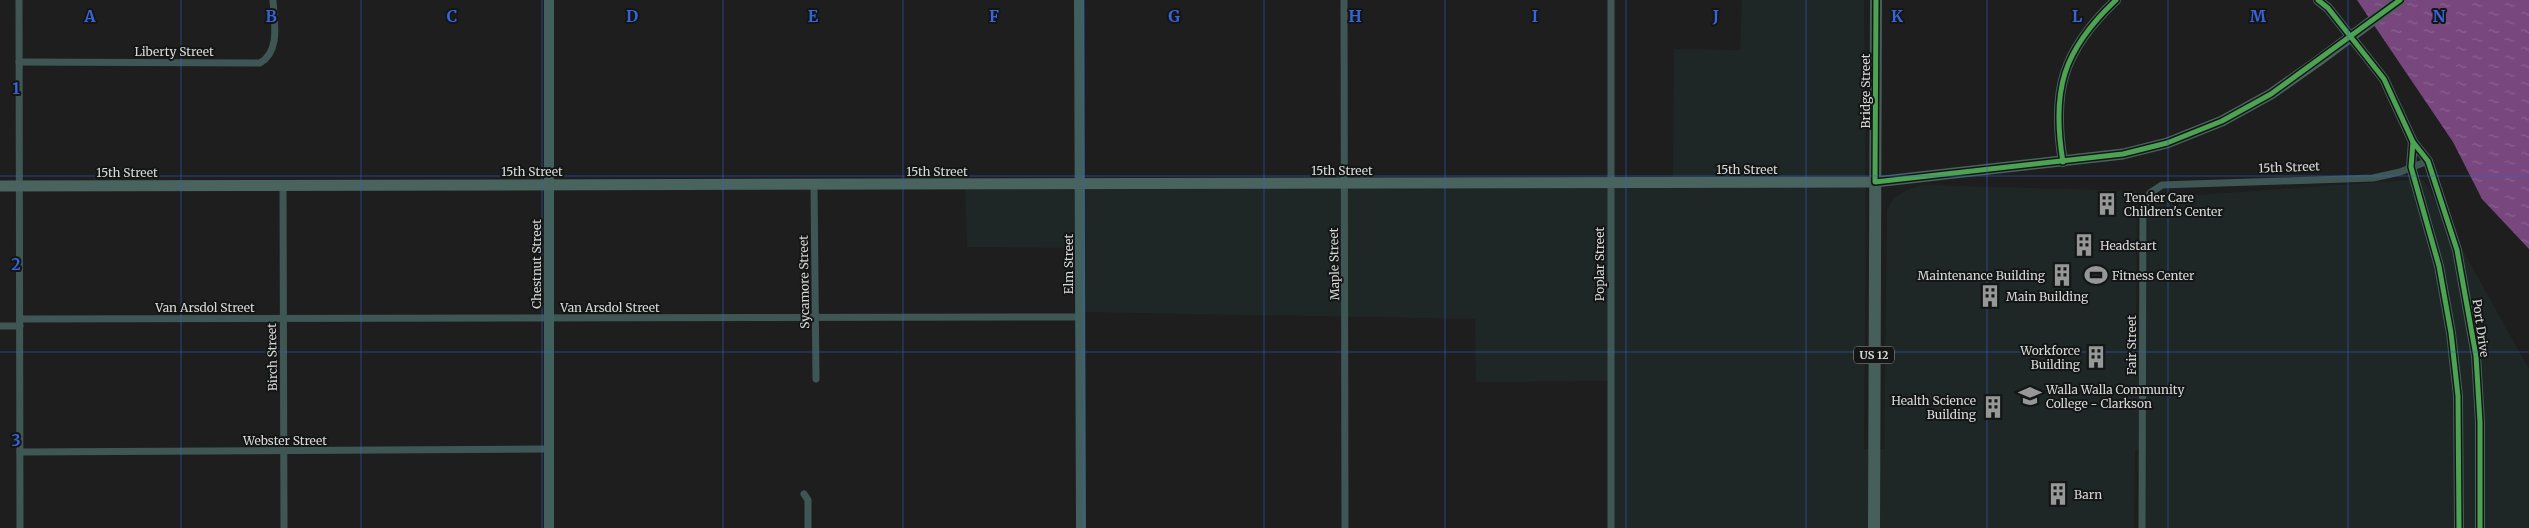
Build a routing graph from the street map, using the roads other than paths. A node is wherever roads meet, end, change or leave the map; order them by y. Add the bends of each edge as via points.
1 (19, 0) edge
2 (273, 0) edge
3 (550, 0) edge
4 (1079, 0) edge
5 (1344, 0) edge
6 (1611, 0) edge
7 (1876, 0) edge
8 (2116, 0) edge
9 (2318, 0) edge
10 (2400, 0) edge
11 (19, 62) junction
12 (2413, 142) junction
13 (2428, 161) junction
14 (2063, 162) junction
15 (2411, 167) junction
16 (1874, 182) junction
17 (1344, 183) junction
18 (549, 184) junction
19 (1080, 184) junction
20 (1610, 184) junction
21 (283, 185) junction
22 (0, 186) edge
23 (20, 186) junction
24 (814, 186) junction
25 (2150, 193) joint
26 (1080, 317) junction
27 (283, 318) junction
28 (548, 318) junction
29 (816, 318) junction
30 (20, 322) junction
31 (0, 326) edge
32 (816, 379) dead end
33 (549, 449) junction
34 (284, 451) junction
35 (20, 452) junction
36 (804, 494) dead end
37 (20, 528) edge
38 (284, 528) edge
39 (550, 528) edge
40 (808, 528) edge
41 (1081, 528) edge
42 (1345, 528) edge
43 (1611, 528) edge
44 (1874, 528) edge
45 (2142, 528) edge
46 (2459, 528) edge
47 (2480, 528) edge

1 - 11 street
2 - 11 street, Liberty Street via 274,50 260,62
3 - 18 street, Chestnut Street
4 - 19 street, Elm Street
5 - 17 street, Maple Street
6 - 20 street, Poplar Street
7 - 16 highway, Bridge Street / US 12
8 - 14 street via 2096,18 2076,46 2062,77 2058,118
9 - 12 street, Port Drive via 2328,8 2384,79
10 - 14 main road, 15th Street, bridge via 2271,94 2222,121 2167,143 2123,154
11 - 23 street
12 - 13 street, Port Drive
12 - 15 street, Port Drive
13 - 15 street, 15th Street
13 - 47 street, Port Drive via 2457,250 2471,318 2478,390
14 - 16 main road, 15th Street
15 - 25 street, 15th Street via 2383,176 2363,178 2162,185
15 - 46 street, Port Drive via 2439,266 2451,333 2458,396
16 - 20 main road, 15th Street
16 - 44 highway, Bridge Street / US 12
17 - 19 main road, 15th Street
17 - 20 main road, 15th Street
17 - 42 street, Maple Street
18 - 21 main road, 15th Street
18 - 24 main road, 15th Street
18 - 28 street, Chestnut Street
19 - 24 main road, 15th Street
19 - 26 street, Elm Street
20 - 43 street, Poplar Street
21 - 23 main road, 15th Street
21 - 27 street, Birch Street
22 - 23 main road, 15th Street
23 - 30 street
24 - 29 street, Sycamore Street
25 - 45 street, Fair Street via 2143,210
26 - 29 street, Van Arsdol Street
26 - 41 street, Elm Street
27 - 28 street, Van Arsdol Street
27 - 30 street, Van Arsdol Street
27 - 34 street, Birch Street
28 - 29 street, Van Arsdol Street
28 - 33 street, Chestnut Street
29 - 32 street, Sycamore Street
30 - 31 street, Van Arsdol Street
30 - 35 street
33 - 34 street, Webster Street
33 - 39 street, Chestnut Street
34 - 35 street, Webster Street
34 - 38 street, Birch Street
35 - 37 street
36 - 40 street via 808,500

